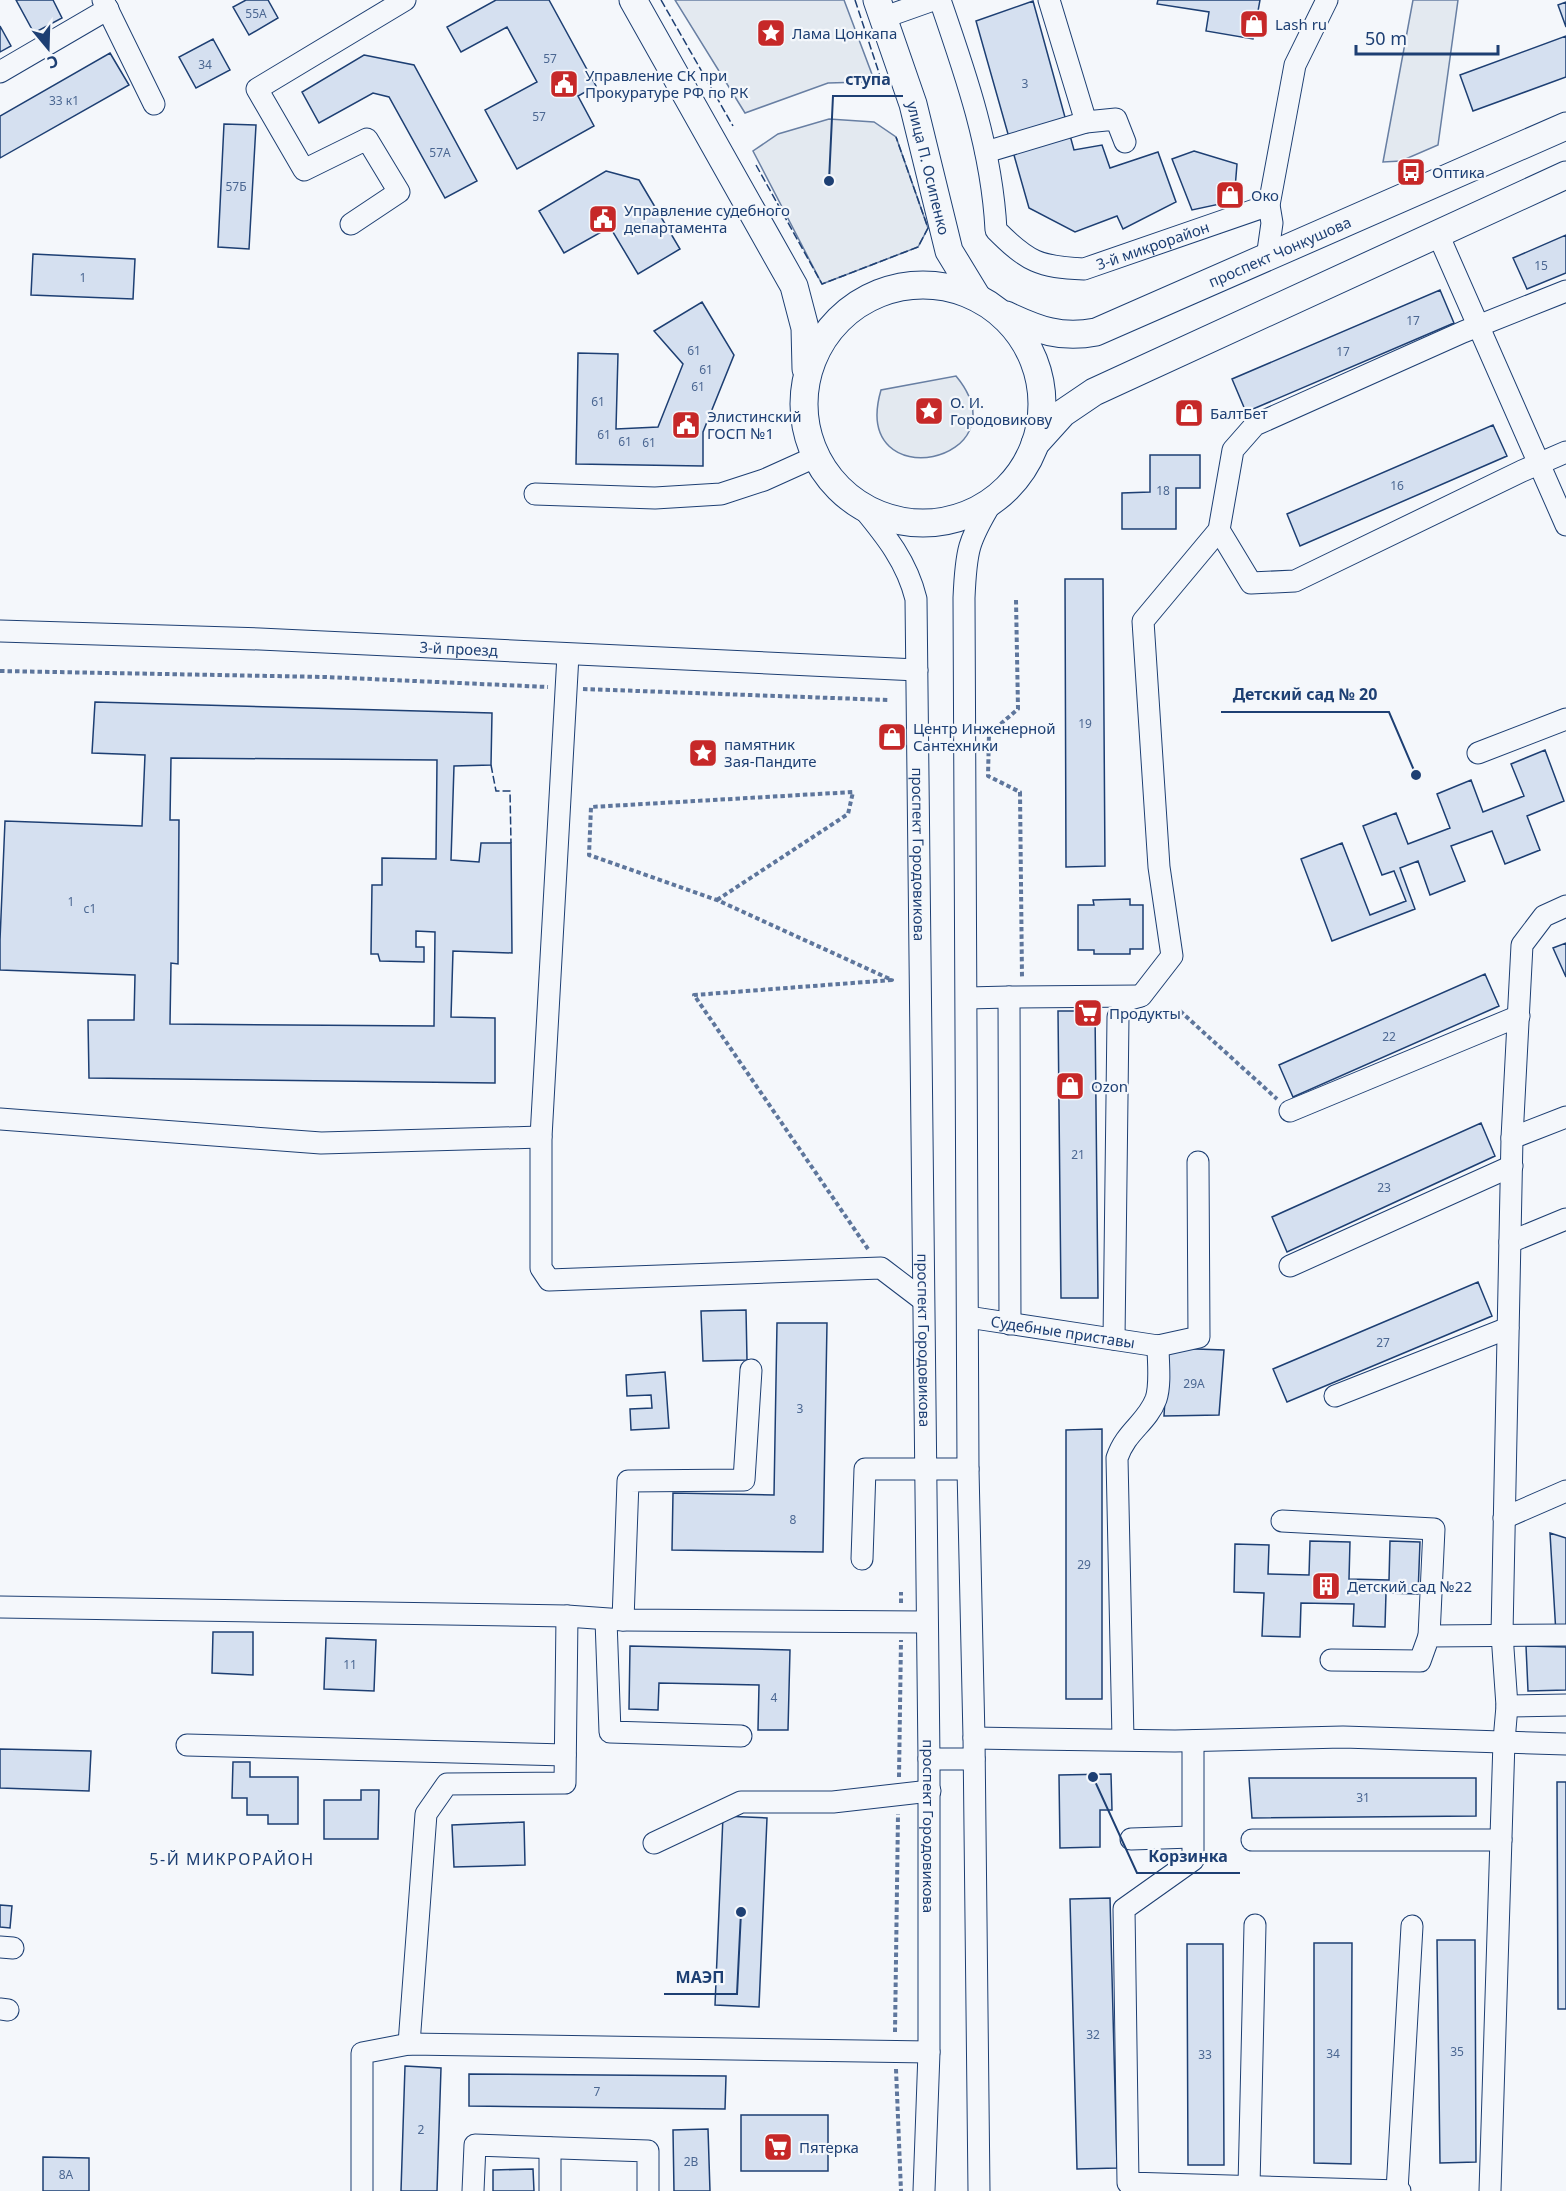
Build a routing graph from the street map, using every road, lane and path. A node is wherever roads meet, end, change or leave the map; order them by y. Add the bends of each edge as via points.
1 (405, 0) edge
2 (633, 0) edge
3 (933, 0) edge
4 (940, 0) edge
5 (1049, 0) edge
6 (1327, 0) edge
7 (106, 4) edge
8 (881, 9) edge
9 (0, 72) edge
10 (154, 104) dead end
11 (1086, 122) junction
12 (1566, 126) edge
13 (1125, 142) dead end
14 (986, 152) junction
15 (1566, 175) edge
16 (1269, 205) junction
17 (351, 224) dead end
18 (1437, 232) junction
19 (1267, 258) junction
20 (1566, 291) edge
21 (984, 303) junction
22 (1480, 327) junction
23 (806, 376) junction
24 (1035, 445) junction
25 (1566, 452) edge
26 (815, 457) junction
27 (1537, 465) junction
28 (534, 494) dead end
29 (993, 500) junction
30 (862, 507) junction
31 (1566, 525) edge
32 (1219, 530) junction
33 (1016, 600) dead end
34 (0, 631) edge
35 (568, 655) junction
36 (917, 670) junction
37 (0, 671) edge
38 (566, 688) junction
39 (888, 700) dead end
40 (1566, 719) edge
41 (1478, 753) dead end
42 (717, 900) junction
43 (1566, 906) edge
44 (1141, 996) junction
45 (1009, 997) junction
46 (967, 998) junction
47 (1180, 1011) dead end
48 (1519, 1016) junction
49 (1290, 1111) joint
50 (1566, 1117) edge
51 (0, 1119) edge
52 (541, 1137) junction
53 (1512, 1138) junction
54 (1198, 1162) dead end
55 (1512, 1166) junction
56 (1566, 1219) edge
57 (1510, 1242) junction
58 (1290, 1266) dead end
59 (881, 1268) junction
60 (922, 1300) junction
61 (968, 1317) junction
62 (1010, 1324) junction
63 (1508, 1328) junction
64 (1114, 1339) junction
65 (1158, 1346) junction
66 (751, 1370) dead end
67 (1335, 1396) dead end
68 (968, 1469) junction
69 (925, 1470) junction
70 (1566, 1491) edge
71 (1504, 1518) junction
72 (1282, 1521) dead end
73 (862, 1559) dead end
74 (901, 1592) dead end
75 (0, 1607) edge
76 (567, 1616) junction
77 (614, 1620) junction
78 (901, 1622) junction
79 (927, 1622) junction
80 (1502, 1634) junction
81 (1566, 1635) edge
82 (1429, 1636) junction
83 (1331, 1660) dead end
84 (1566, 1705) edge
85 (1507, 1706) junction
86 (741, 1736) dead end
87 (974, 1738) junction
88 (1123, 1739) junction
89 (1193, 1741) junction
90 (1504, 1741) junction
91 (1566, 1744) edge
92 (188, 1745) dead end
93 (565, 1755) junction
94 (929, 1759) junction
95 (974, 1759) junction
96 (930, 1791) junction
97 (898, 1795) junction
98 (1192, 1838) junction
99 (1131, 1839) dead end
100 (1252, 1840) dead end
101 (1501, 1840) junction
102 (654, 1843) dead end
103 (1255, 1925) dead end
104 (1412, 1926) dead end
105 (409, 2044) junction
106 (895, 2052) junction
107 (929, 2052) junction
108 (550, 2148) junction
109 (1249, 2186) junction
110 (1142, 2187) edge
111 (362, 2191) edge
112 (473, 2191) edge
113 (550, 2191) edge
114 (648, 2191) edge
115 (901, 2191) edge
116 (924, 2191) edge
117 (978, 2191) edge
118 (1397, 2191) edge
119 (1490, 2191) edge

1 - 17 street via 257,89 304,170 367,140 399,192
2 - 23 main road via 794,286 805,328
3 - 8 street
4 - 14 street, 3-й микрорайон via 966,74
5 - 11 street
6 - 16 street via 1295,65
7 - 9 street
7 - 10 street
8 - 21 main road, улица П. Осипенко via 913,104 949,251
11 - 13 street via 1116,119
11 - 14 street
12 - 19 main road, проспект Чонкушова
14 - 16 street, 3-й микрорайон via 996,230 1019,254 1052,267 1084,268
15 - 18 main road
16 - 19 street via 1272,223
18 - 22 street
18 - 24 main road via 1095,392 1063,413
19 - 21 main road, проспект Чонкушова via 1096,332 1075,337 1033,327
20 - 22 street
21 - 23 main road, проспект Чонкушова via 944,286 909,285 876,294 846,313 823,338
21 - 24 main road via 1005,317 1026,345 1039,377 1042,411
22 - 27 street
22 - 32 street via 1255,425 1233,450
23 - 26 main road via 804,417
24 - 29 main road via 1018,475
25 - 27 street
26 - 28 street via 721,494 655,498
26 - 30 main road via 835,485
27 - 31 street
27 - 32 street via 1296,581 1251,583
29 - 30 main road via 963,516 929,523 894,520
29 - 46 street via 972,535 966,558 963,738
30 - 36 street, проспект Городовикова via 891,542 910,574 916,599
32 - 44 street via 1143,621 1159,867 1172,956
33 - 45 path via 1018,709 989,735 988,776 1020,792 1022,978
34 - 35 street, 3-й проезд
35 - 36 street, 3-й проезд
35 - 38 street
36 - 60 street, проспект Городовикова
37 - 38 path via 326,677
38 - 39 path
38 - 52 street
40 - 41 street
42 - 42 path via 588,855 591,807 853,792 848,814
42 - 59 path via 892,980 694,995
43 - 48 street via 1544,916 1522,945
44 - 45 street
44 - 64 street via 1127,1000 1118,1017
45 - 46 street
45 - 62 street
46 - 61 street
47 - 49 path
48 - 49 street
48 - 53 street
50 - 53 street
51 - 52 street via 321,1143
52 - 59 street via 542,1268 549,1280
53 - 55 street
54 - 65 street via 1199,1337
55 - 57 street
55 - 58 street
56 - 57 street
57 - 63 street
59 - 60 street
60 - 69 street, проспект Городовикова
61 - 62 street, Судебные приставы
61 - 68 street
62 - 64 street, Судебные приставы
63 - 67 street
63 - 71 street
64 - 65 street, Судебные приставы
65 - 88 street via 1157,1397 1148,1414 1122,1441 1117,1458
66 - 77 street via 744,1480 628,1481
68 - 69 street
68 - 87 street
69 - 73 street via 866,1469
69 - 79 street, проспект Городовикова
70 - 71 street
71 - 80 street
72 - 82 street via 1434,1528
74 - 78 path
75 - 76 street
76 - 77 street
76 - 93 street
77 - 78 street
77 - 86 street via 610,1732
78 - 79 street
78 - 97 path
79 - 94 street, проспект Городовикова
80 - 81 street
80 - 82 street
80 - 85 street
82 - 83 street via 1420,1661
84 - 85 street
85 - 90 street
87 - 88 street
87 - 95 street
88 - 89 street
89 - 90 street via 1343,1737
89 - 98 street
90 - 91 street
90 - 101 street
92 - 93 street
93 - 105 street via 565,1783 447,1784 426,1814
94 - 95 street
94 - 96 street, проспект Городовикова
95 - 117 street
96 - 97 street
96 - 107 street, проспект Городовикова
97 - 102 street via 833,1802 741,1802
97 - 106 path
98 - 99 street
98 - 110 street via 1192,1860 1124,1909 1128,2183
100 - 101 street
101 - 119 street
103 - 109 street
104 - 118 street
105 - 106 street
105 - 111 street via 363,2053
106 - 107 street
106 - 115 path
107 - 116 street, проспект Городовикова
108 - 112 street via 475,2145
108 - 113 street
108 - 114 street via 648,2151
109 - 110 street
109 - 118 street

